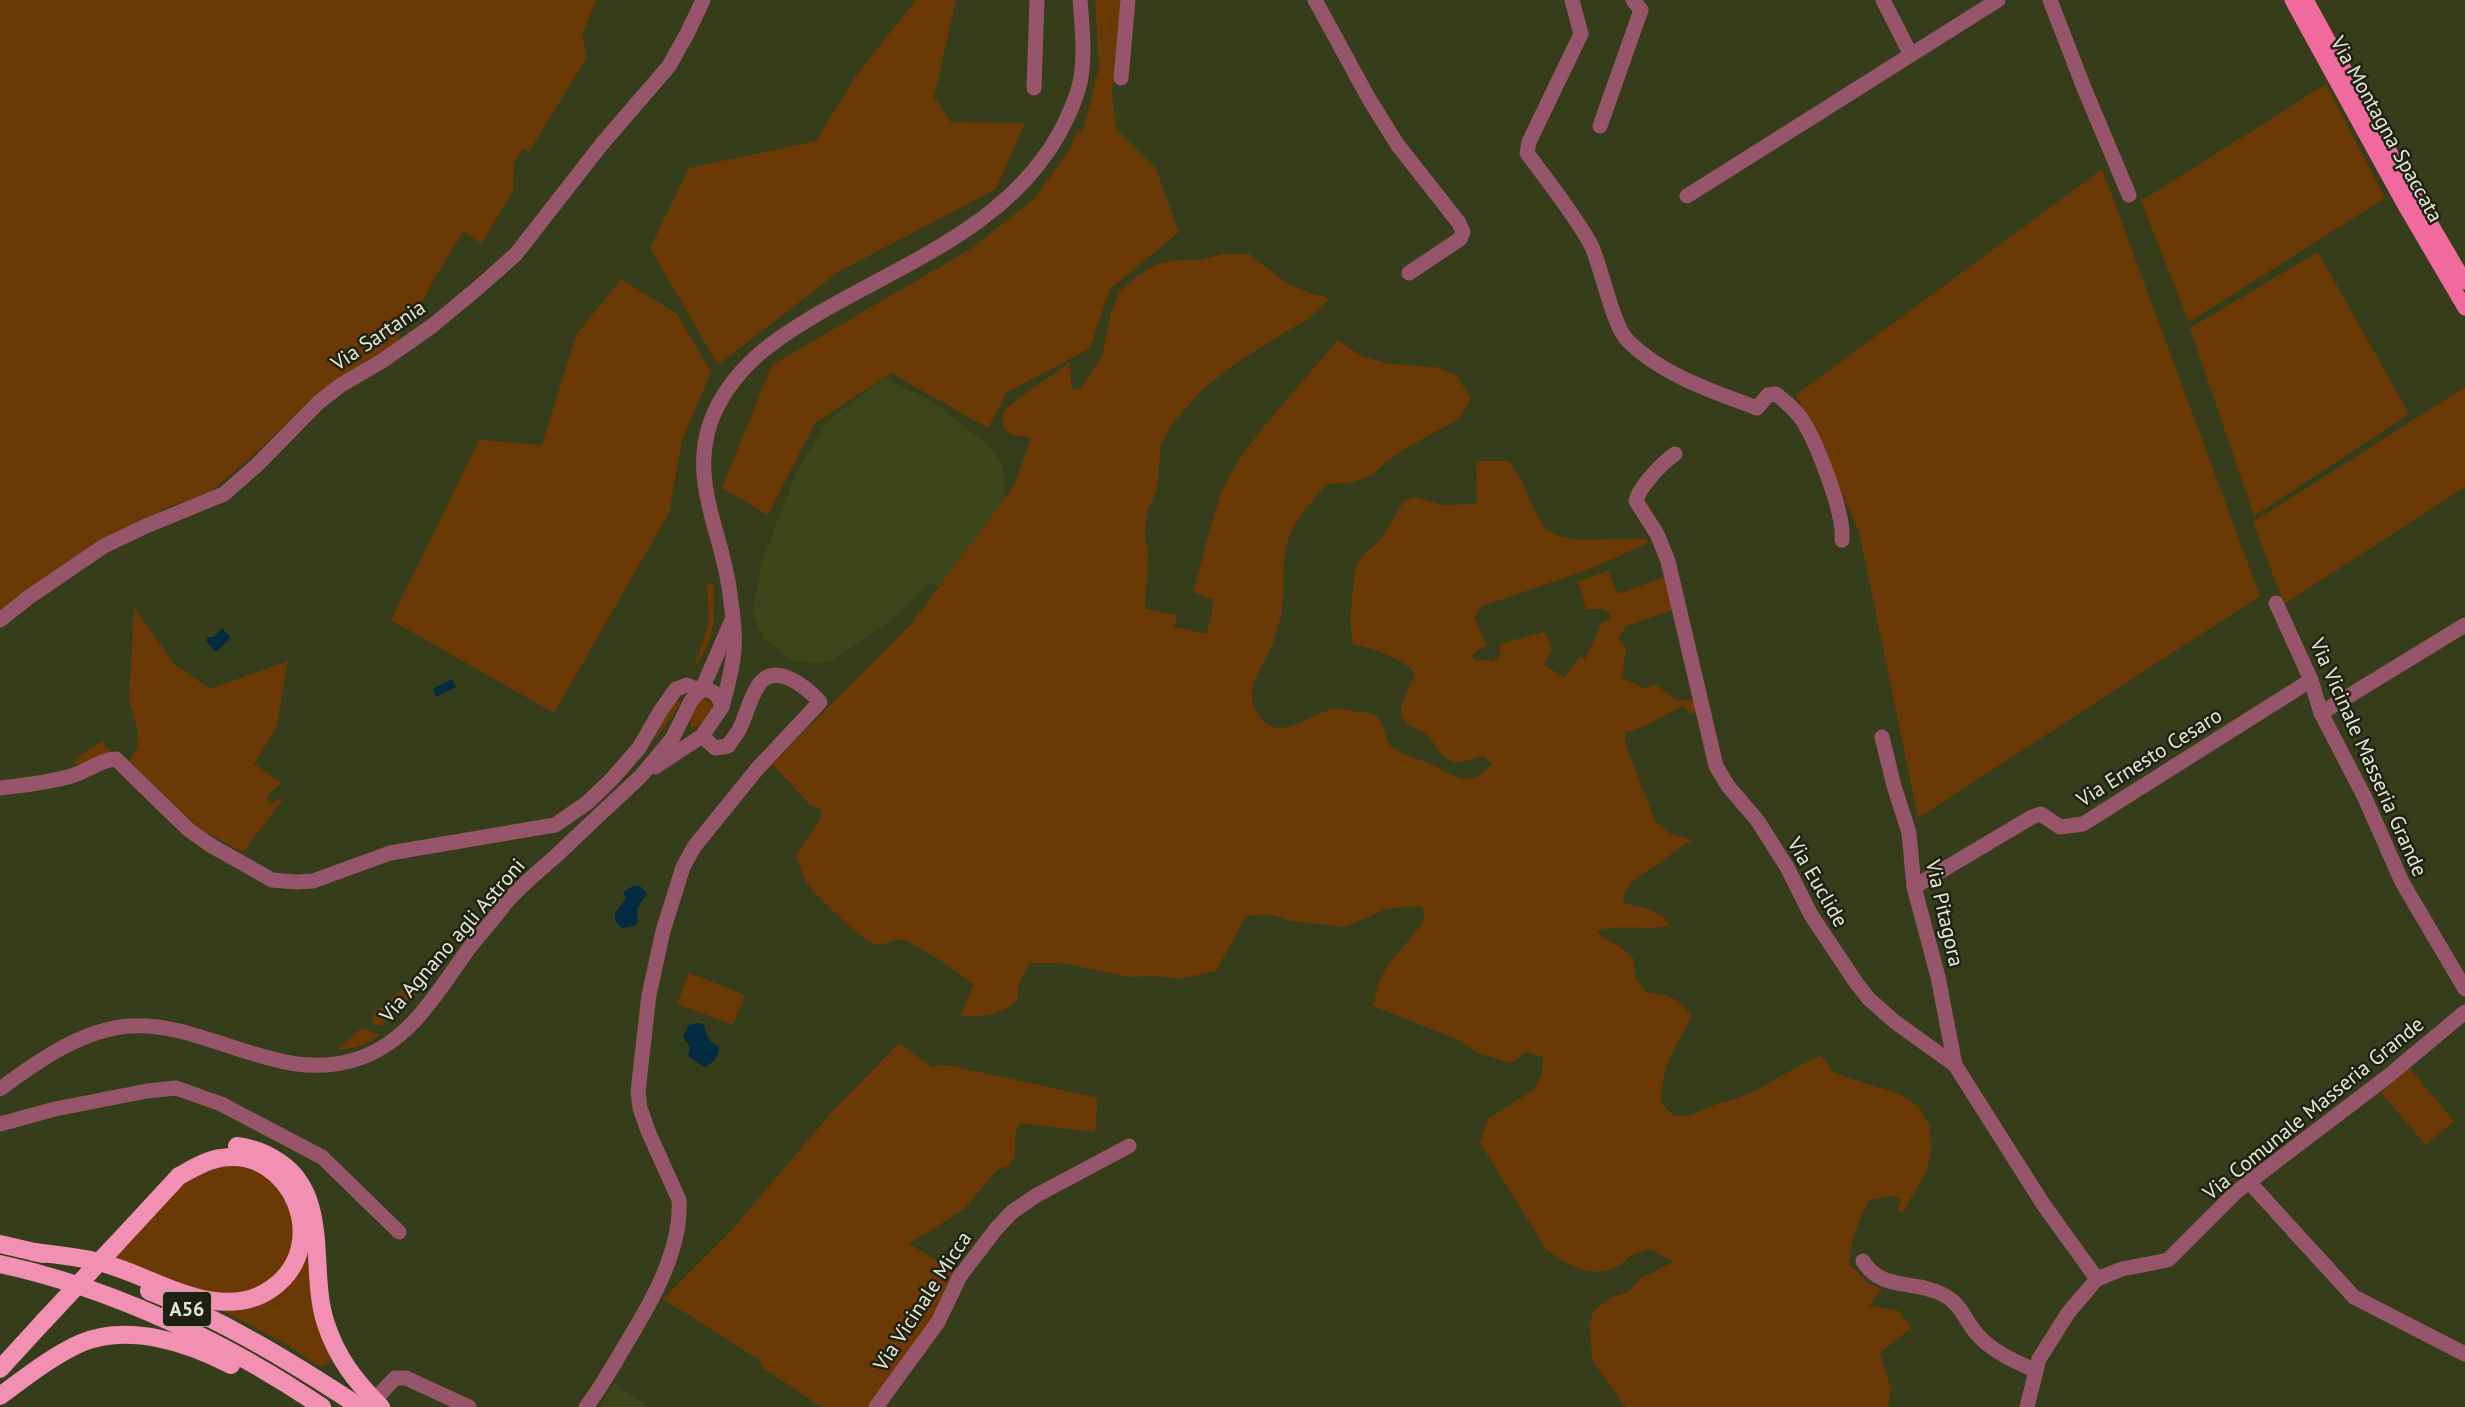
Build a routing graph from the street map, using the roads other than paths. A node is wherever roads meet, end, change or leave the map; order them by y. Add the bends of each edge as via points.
1 (703, 0) edge
2 (1037, 0) edge
3 (1080, 0) edge
4 (1128, 0) edge
5 (1315, 0) edge
6 (1572, 0) edge
7 (1633, 0) edge
8 (1882, 0) edge
9 (1998, 0) edge
10 (2050, 0) edge
11 (2292, 0) edge
12 (2306, 0) edge
13 (1911, 55) junction
14 (1121, 78) dead end
15 (1034, 88) dead end
16 (1600, 126) dead end
17 (2129, 195) dead end
18 (1687, 196) dead end
19 (1409, 273) dead end
20 (2465, 282) edge
21 (2465, 308) edge
22 (1675, 454) dead end
23 (1842, 540) dead end
24 (2276, 603) dead end
25 (0, 620) edge
26 (732, 620) junction
27 (2465, 625) edge
28 (2311, 680) junction
29 (698, 693) junction
30 (722, 706) junction
31 (2321, 713) junction
32 (684, 717) junction
33 (703, 734) junction
34 (1882, 737) dead end
35 (640, 777) junction
36 (0, 788) edge
37 (1914, 887) junction
38 (2465, 989) edge
39 (2465, 1012) edge
40 (1955, 1065) junction
41 (0, 1089) edge
42 (0, 1124) edge
43 (1129, 1146) dead end
44 (2249, 1182) junction
45 (399, 1232) dead end
46 (112, 1239) junction
47 (0, 1244) edge
48 (34, 1252) junction
49 (1863, 1260) dead end
50 (0, 1264) edge
51 (2097, 1279) junction
52 (41, 1317) junction
53 (0, 1352) edge
54 (2465, 1354) edge
55 (0, 1370) edge
56 (2034, 1370) junction
57 (0, 1396) edge
58 (380, 1400) edge
59 (303, 1407) edge
60 (322, 1407) edge
61 (360, 1407) edge
62 (469, 1407) edge
63 (586, 1407) edge
64 (876, 1407) edge
65 (2027, 1407) edge

1 - 25 street, Via Sartania via 669,66 601,145 516,255 487,281 432,326 319,402 224,494 104,546
2 - 15 street
3 - 26 street via 1081,77 1067,119 1032,174 1004,203 934,250 785,333 758,354 730,385 713,416 703,468 705,495 728,579
4 - 14 street
5 - 19 street via 1397,144 1463,232 1460,239
6 - 23 street via 1581,34 1529,141 1527,153 1590,244 1602,270 1614,316 1626,339 1650,360 1704,388 1757,408 1768,395 1776,394 1793,408 1813,442 1836,502
7 - 16 street via 1641,10
8 - 13 street
9 - 13 street
10 - 17 street
11 - 21 main road, Via Montagna Spaccata via 2403,204
12 - 20 main road, Via Montagna Spaccata
13 - 18 street
22 - 40 street, Via Euclide via 1636,501 1668,561 1716,766 1757,820 1811,915 1868,998
24 - 28 street, Via Vicinale Masseria Grande
26 - 29 street
26 - 30 street via 735,648
27 - 31 street
28 - 31 street, Via Vicinale Masseria Grande
28 - 37 street, Via Ernesto Cesaro via 2083,824 2062,828 2041,814 2032,817
29 - 30 street via 714,691
29 - 32 street
29 - 36 street, Via Agnano agli Astroni via 687,685 676,689 623,768 587,803 555,825 390,853 313,881 272,880 210,845 189,830 116,759 47,783
30 - 33 street
31 - 38 street, Via Vicinale Masseria Grande via 2410,899
32 - 33 street via 689,732
32 - 35 street via 672,739
33 - 35 street
33 - 63 street via 728,746 758,685 772,675 787,677 819,702 757,769 694,847 683,867 657,954 638,1091 648,1131 679,1200 679,1212 665,1269 650,1305
34 - 37 street, Via Pitagora via 1909,834
35 - 41 street, Via Agnano agli Astroni via 504,906 413,1024 376,1051 358,1059 309,1066 175,1030 128,1026 80,1039 45,1057
37 - 40 street, Via Pitagora via 1938,977
39 - 44 street, Via Comunale Masseria Grande
40 - 51 street, Via Euclide via 2043,1204
42 - 45 street via 55,1109 176,1088 221,1104 322,1157
43 - 64 street, Via Vicinale Micca via 1036,1195 1001,1223 960,1276 938,1322
44 - 51 street, Via Comunale Masseria Grande via 2168,1260 2131,1266
44 - 54 street via 2354,1297
46 - 48 highway via 179,1176 221,1158 237,1157 271,1170 285,1184 300,1211 302,1238 292,1265 270,1290 239,1302 202,1298 105,1263
46 - 52 highway, bridge
46 - 58 highway via 157,1183 185,1158 226,1145 266,1153 286,1166 310,1202 325,1322 348,1372
47 - 48 highway, A56
48 - 61 highway, A56 via 114,1277 177,1304 300,1368
49 - 56 street via 1876,1277 1950,1298 1984,1341
50 - 60 highway, A56 via 107,1296 160,1318 251,1362
51 - 56 street, Via Comunale Masseria Grande via 2068,1313
52 - 53 highway
52 - 55 highway
56 - 65 street, Via Comunale Masseria Grande
57 - 59 highway via 84,1342 131,1335 197,1350 235,1367
58 - 62 street via 395,1378 406,1378

